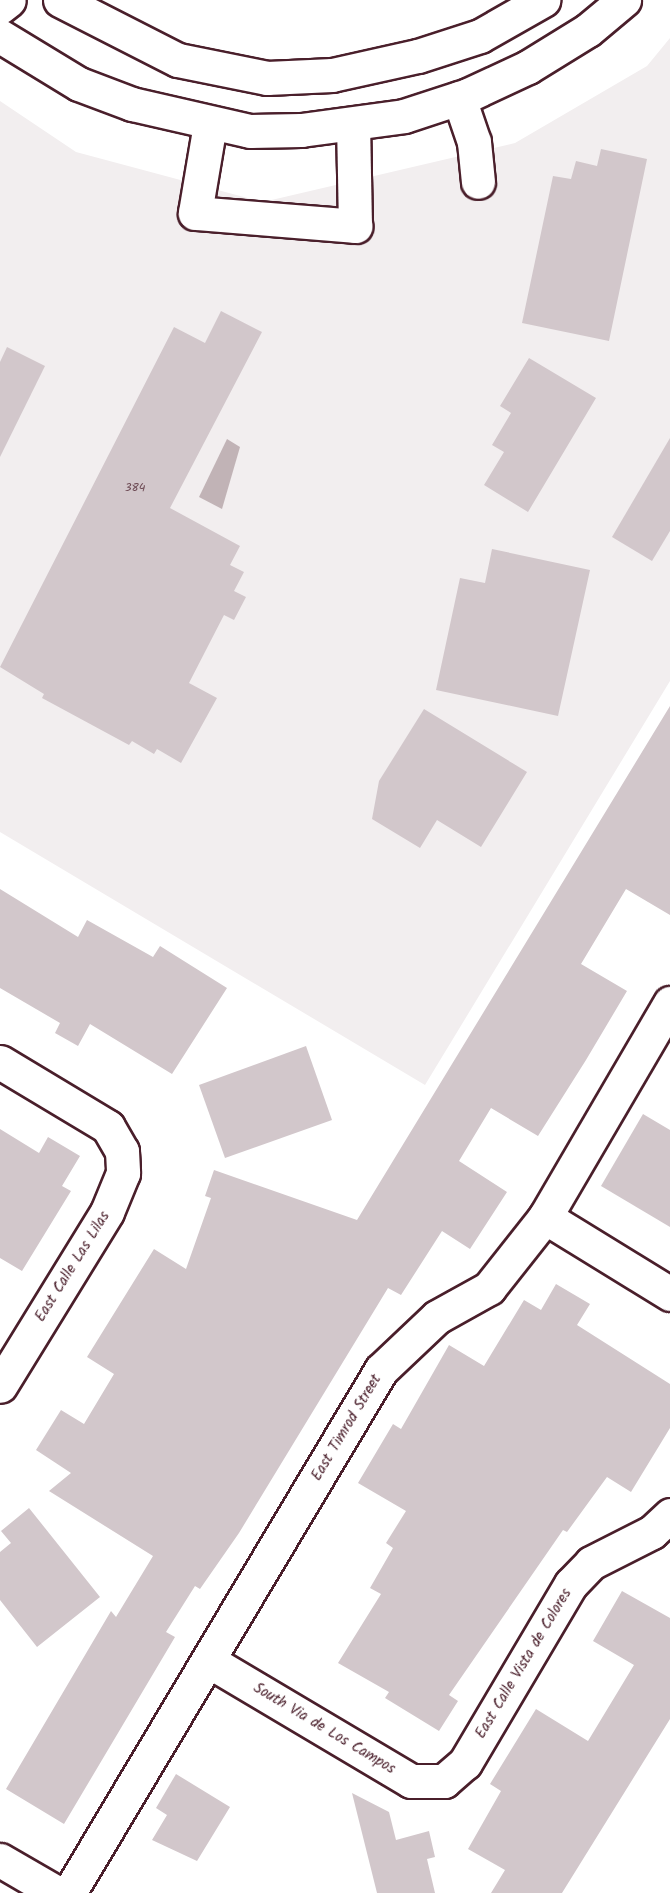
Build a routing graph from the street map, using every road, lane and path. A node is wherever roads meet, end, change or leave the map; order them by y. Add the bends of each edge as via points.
1 (9, 0) edge
2 (60, 0) edge
3 (543, 0) edge
4 (624, 0) edge
5 (0, 7) edge
6 (0, 36) edge
7 (459, 98) junction
8 (210, 124) junction
9 (353, 125) junction
10 (478, 182) dead end
11 (670, 1003) edge
12 (0, 1062) edge
13 (545, 1217) junction
14 (670, 1294) edge
15 (0, 1386) edge
16 (670, 1515) edge
17 (209, 1661) junction
18 (444, 1781) joint
19 (6, 1874) edge
20 (57, 1893) edge
21 (69, 1893) edge

1 - 5 street
2 - 3 street via 178,60 267,78 332,75 418,56 480,36
4 - 7 street via 588,30 528,67
6 - 8 street via 78,84
7 - 9 street
7 - 10 street via 474,142
8 - 9 street via 250,130
8 - 9 street via 195,213 355,226
11 - 13 street, East Timrod Street
12 - 15 street, East Calle Las Lilas via 96,1118 128,1146 121,1188
13 - 14 street
13 - 17 street, East Timrod Street via 489,1288 437,1317 381,1370
16 - 18 street, East Calle Vista de Colores via 652,1532 591,1563 571,1584 465,1763
17 - 18 street, South Via de Los Campos via 411,1781
17 - 21 street, East Timrod Street
19 - 20 street

